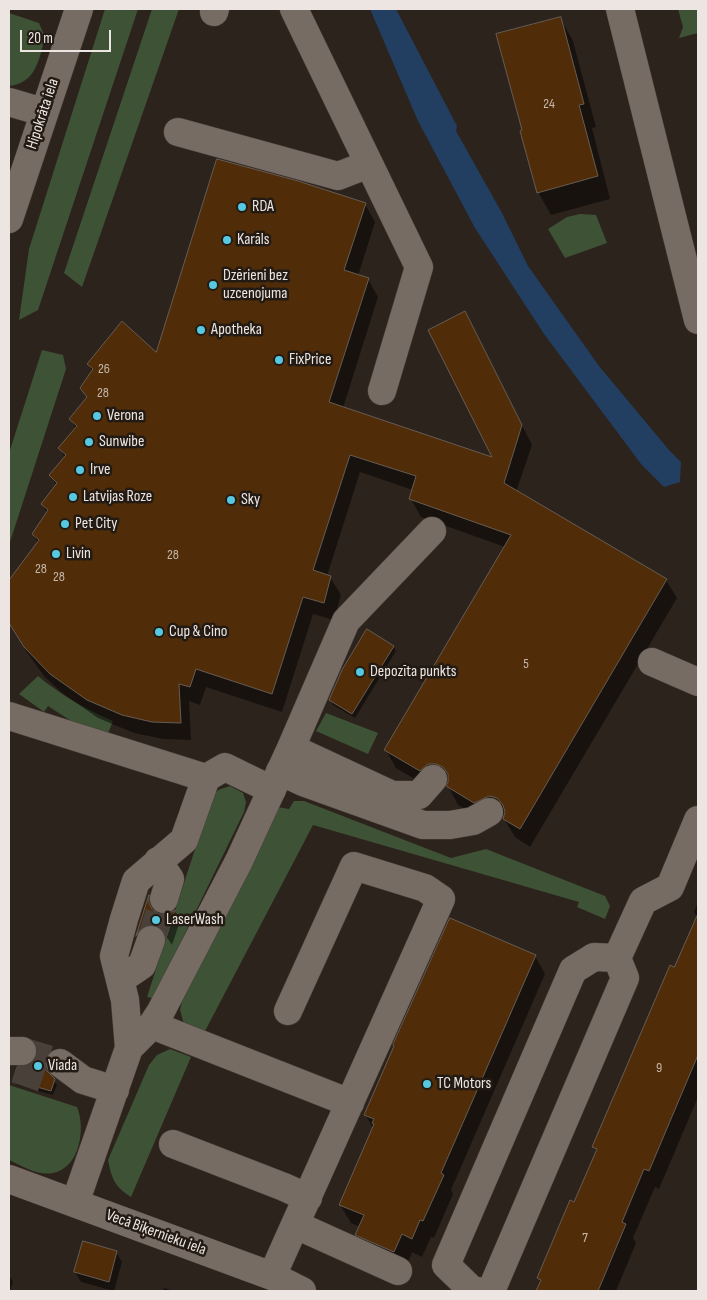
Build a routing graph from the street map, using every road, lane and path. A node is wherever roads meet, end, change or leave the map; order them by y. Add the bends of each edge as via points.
1 (79, 9) edge
2 (294, 9) edge
3 (620, 9) edge
4 (9, 102) edge
5 (44, 112) junction
6 (178, 132) dead end
7 (369, 164) junction
8 (9, 219) edge
9 (689, 250) edge
10 (698, 320) edge
11 (382, 391) dead end
12 (432, 531) dead end
13 (652, 662) dead end
14 (698, 682) edge
15 (9, 716) edge
16 (281, 770) junction
17 (206, 778) junction
18 (433, 779) dead end
19 (490, 812) dead end
20 (698, 820) edge
21 (158, 862) junction
22 (164, 899) tunnel mouth
23 (151, 940) tunnel mouth
24 (616, 958) junction
25 (120, 980) junction
26 (288, 1011) dead end
27 (152, 1025) junction
28 (129, 1048) junction
29 (57, 1072) tunnel mouth
30 (115, 1090) junction
31 (350, 1103) junction
32 (172, 1144) dead end
33 (9, 1178) edge
34 (308, 1198) junction
35 (75, 1203) junction
36 (296, 1225) junction
37 (398, 1270) dead end
38 (272, 1276) junction
39 (302, 1291) edge
40 (478, 1291) edge

1 - 5 street, Hipokrāta iela
2 - 7 street
3 - 9 street
4 - 5 street
5 - 8 street, Hipokrāta iela
6 - 7 street via 338,176
7 - 11 street via 419,266
9 - 10 street
12 - 16 street via 346,621
13 - 14 street
15 - 17 street
16 - 17 street via 225,768
16 - 18 street via 392,795 419,795
16 - 19 street via 303,782 423,825 472,821
16 - 27 street via 239,861
17 - 21 street via 184,840
20 - 24 street via 670,887 643,901
21 - 22 street via 170,879
21 - 25 street via 136,881 114,956
23 - 25 street via 142,965
24 - 40 street via 625,978
24 - 40 street via 594,957 573,970 446,1265
25 - 28 street
26 - 31 street via 354,866 425,888 441,898
27 - 28 street
27 - 31 street
28 - 30 street
29 - 30 street
30 - 35 street
31 - 34 street
32 - 34 street
33 - 35 street, Vecā Biķernieku iela
34 - 36 street
35 - 38 street, Vecā Biķernieku iela
36 - 37 street
36 - 38 street
38 - 39 street, Vecā Biķernieku iela

